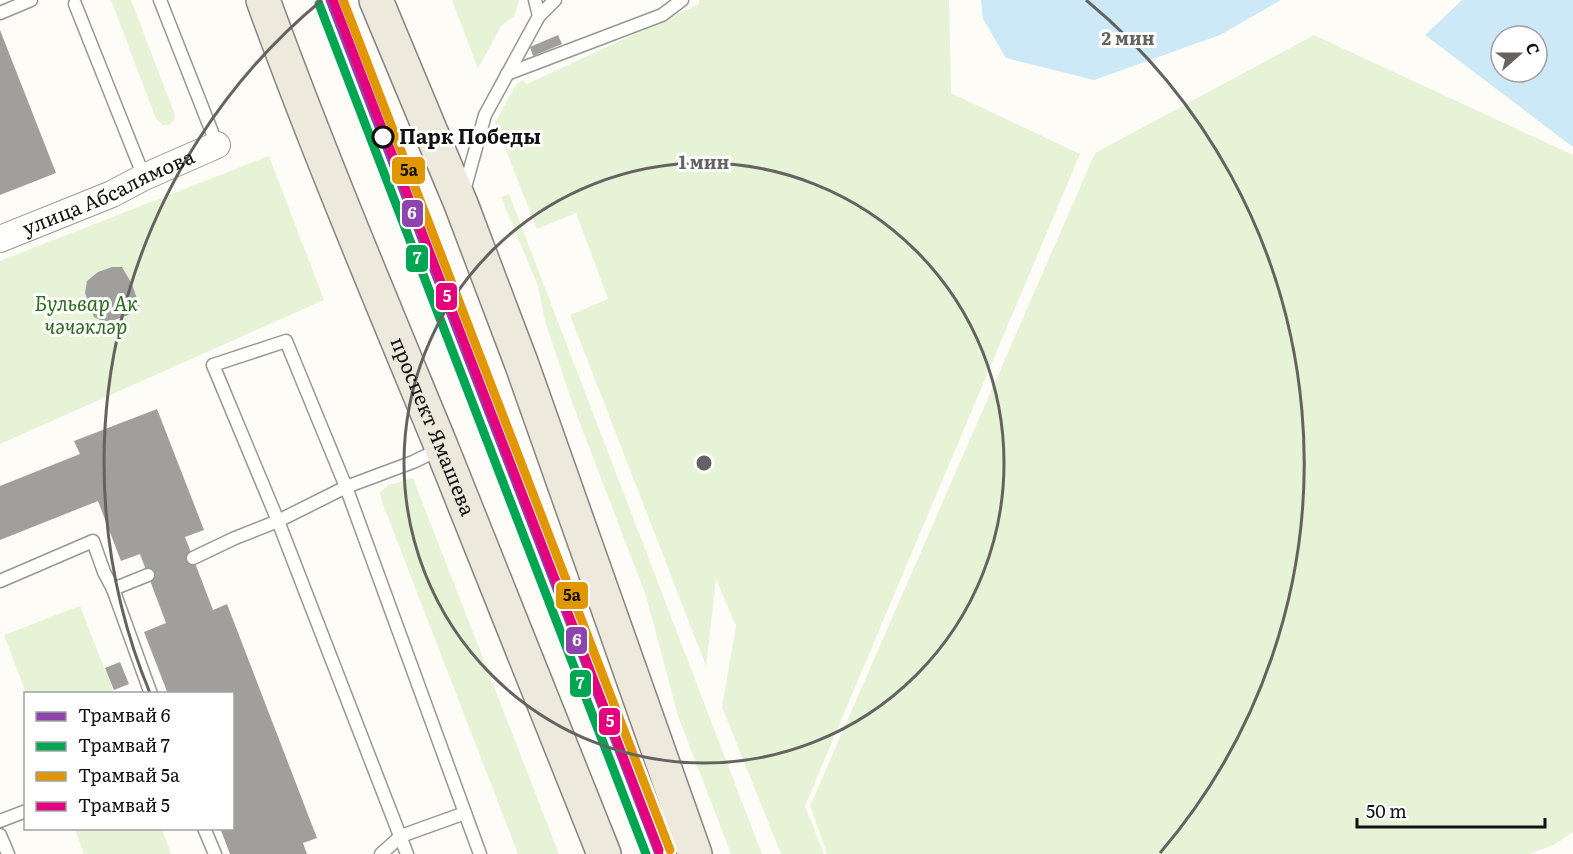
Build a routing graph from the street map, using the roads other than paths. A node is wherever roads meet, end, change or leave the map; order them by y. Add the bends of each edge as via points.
1 (31, 0) edge
2 (160, 0) edge
3 (263, 0) edge
4 (376, 0) edge
5 (535, 0) edge
6 (555, 0) edge
7 (682, 0) edge
8 (75, 4) dead end
9 (0, 13) edge
10 (539, 16) junction
11 (507, 74) junction
12 (217, 145) joint
13 (144, 177) junction
14 (460, 204) junction
15 (0, 239) edge
16 (442, 448) junction
17 (346, 487) junction
18 (278, 521) junction
19 (193, 558) dead end
20 (148, 575) dead end
21 (0, 580) edge
22 (113, 589) junction
23 (151, 692) edge
24 (24, 812) edge
25 (465, 813) junction
26 (0, 821) edge
27 (205, 830) edge
28 (0, 835) edge
29 (401, 836) junction
30 (8, 854) edge
31 (215, 854) edge
32 (381, 854) edge
33 (407, 854) edge
34 (480, 854) edge
35 (604, 854) edge
36 (695, 854) edge

1 - 9 lane
2 - 12 lane
3 - 16 main road, проспект Ямашева via 327,170
4 - 14 main road
5 - 10 lane
6 - 10 lane
7 - 11 lane via 662,15
8 - 13 lane
10 - 11 lane
11 - 14 lane via 485,115
12 - 13 street, улица Абсалямова
13 - 15 street, улица Абсалямова
14 - 36 main road via 522,365
16 - 17 lane
16 - 35 main road, проспект Ямашева
17 - 18 lane
17 - 18 lane via 286,341 213,365
17 - 25 lane
18 - 19 lane
18 - 29 lane
20 - 22 lane
21 - 22 lane via 93,541
22 - 23 lane
24 - 26 lane
25 - 29 lane
25 - 34 lane
27 - 31 lane
28 - 30 lane
29 - 32 lane
29 - 33 lane

